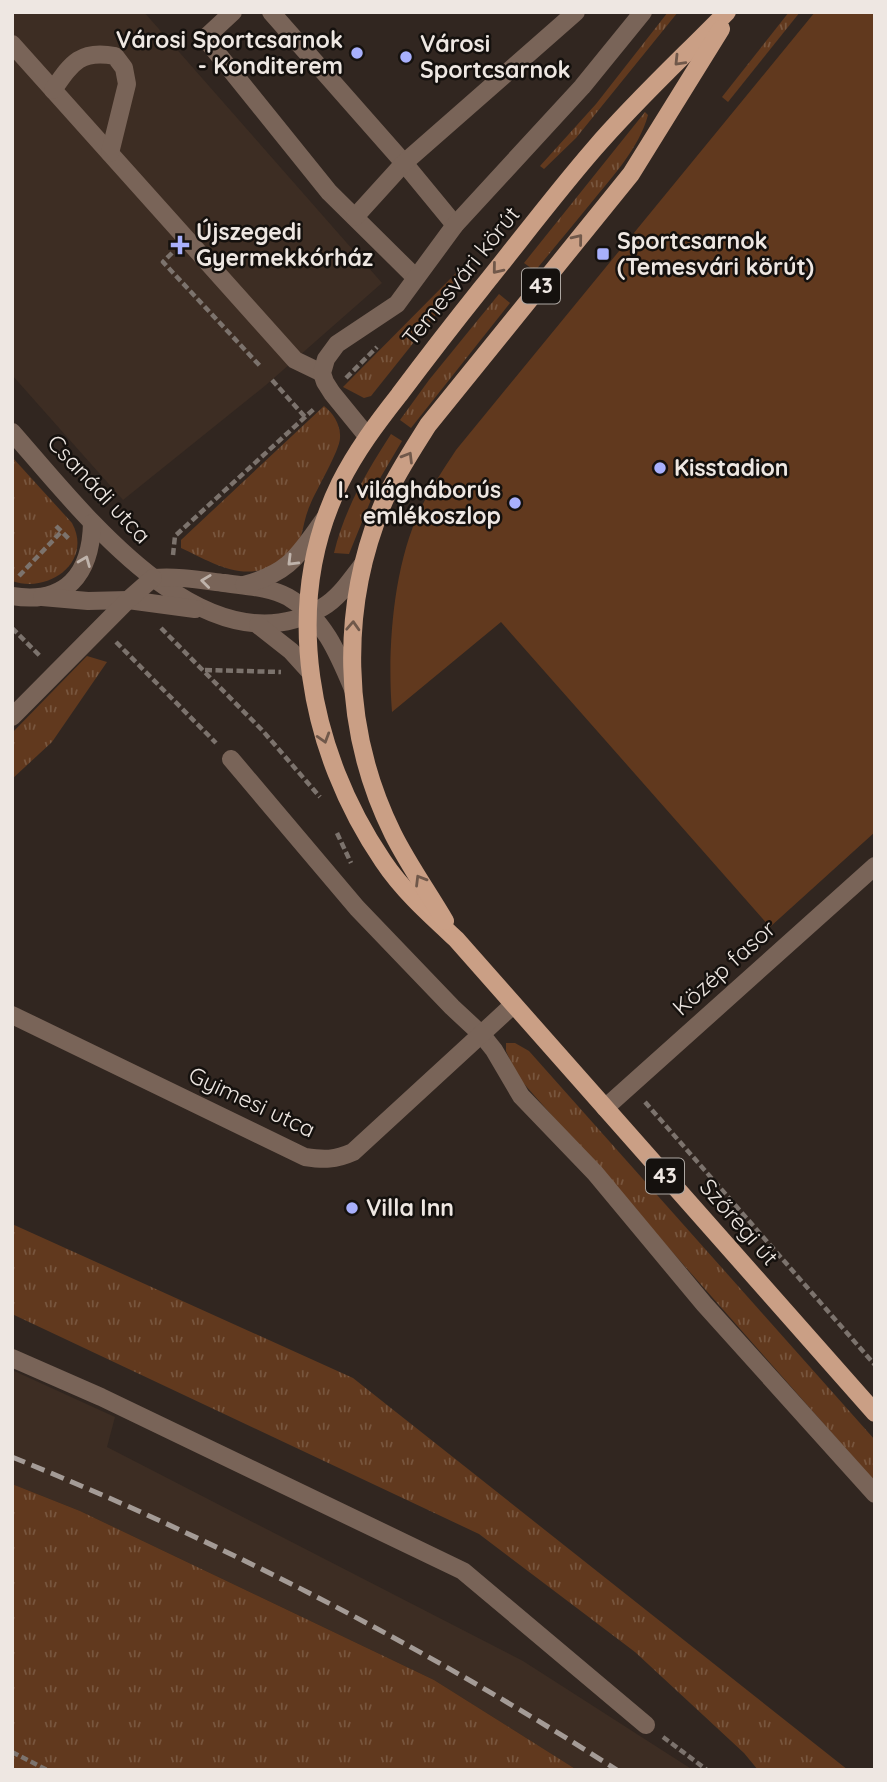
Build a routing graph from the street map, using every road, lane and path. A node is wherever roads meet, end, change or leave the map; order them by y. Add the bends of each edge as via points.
1 (233, 12) edge
2 (271, 12) edge
3 (576, 12) edge
4 (643, 12) edge
5 (729, 12) edge
6 (12, 44) edge
7 (53, 90) junction
8 (110, 153) junction
9 (404, 163) junction
10 (355, 217) junction
11 (455, 225) junction
12 (187, 239) junction
13 (415, 277) junction
14 (261, 367) dead end
15 (322, 373) junction
16 (272, 380) dead end
17 (305, 417) dead end
18 (12, 432) edge
19 (368, 436) junction
20 (327, 515) junction
21 (92, 523) junction
22 (62, 531) dead end
23 (363, 564) junction
24 (153, 579) junction
25 (12, 582) edge
26 (241, 586) junction
27 (12, 596) edge
28 (42, 597) junction
29 (128, 600) junction
30 (209, 611) junction
31 (307, 614) junction
32 (258, 625) junction
33 (12, 628) edge
34 (101, 628) junction
35 (166, 632) dead end
36 (41, 657) dead end
37 (205, 670) dead end
38 (310, 671) junction
39 (352, 689) junction
40 (12, 717) edge
41 (231, 759) joint
42 (875, 866) edge
43 (456, 939) junction
44 (513, 1005) junction
45 (12, 1015) edge
46 (482, 1035) junction
47 (630, 1085) junction
48 (605, 1108) junction
49 (12, 1358) edge
50 (875, 1365) edge
51 (875, 1413) edge
52 (875, 1494) edge
53 (646, 1725) joint
54 (12, 1752) edge
55 (47, 1770) edge
56 (707, 1770) edge

1 - 10 street via 205,38
2 - 9 street
3 - 9 street
4 - 11 street via 582,87
5 -> 19 main road, Temesvári körút / 43 via 594,148
23 -> 5 main road, Temesvári körút / 43 via 386,498 428,425 631,174
6 - 7 street
7 - 8 street
7 - 8 street via 70,65 84,56 115,56 124,68 127,84
8 - 12 street
9 - 10 street
9 - 11 street
10 - 13 street
11 - 13 street
12 - 14 path via 163,262
12 - 15 street via 295,360
13 - 15 street via 397,304 337,344
15 - 19 street via 332,393
16 - 17 path
18 - 21 street, Csanádi utca
19 - 20 main road, Temesvári körút / 43
20 -> 26 street, Csanádi utca via 282,570
20 - 31 main road, Temesvári körút / 43
21 - 24 street, Csanádi utca
28 -> 21 street via 64,588 80,574 90,552
22 - 25 path
23 - 31 street via 334,600
39 -> 23 main road, Szőregi út / 43 via 354,614
26 -> 24 street, Csanádi utca
24 - 29 street
24 - 30 street, Csanádi utca
26 - 31 street, Csanádi utca via 289,598
27 - 28 street
28 - 29 street
29 - 30 street
29 - 34 street
30 - 32 street, Csanádi utca
31 - 32 street, Csanádi utca via 285,623
31 - 38 main road, Szőregi út / 43
31 - 39 street, Szőregi út via 331,638
32 - 38 street, Csanádi utca
33 - 36 path
34 - 40 street
34 - 41 path
35 - 37 path
38 -> 43 main road, Szőregi út / 43 via 334,772 356,819 417,904
43 -> 39 main road, Szőregi út / 43 via 392,833 365,763
41 - 46 street via 357,908
42 - 47 street, Közép fasor
43 - 44 main road, Szőregi út / 43
44 - 46 street, Gyimesi utca
44 - 48 main road, Szőregi út / 43
45 - 46 street, Gyimesi utca via 305,1157 326,1160 352,1152
46 - 52 street via 521,1096
47 - 48 street, Közép fasor
47 - 50 path
48 - 51 main road, Szőregi út / 43
49 - 53 street via 463,1571
53 - 56 path
54 - 55 path

